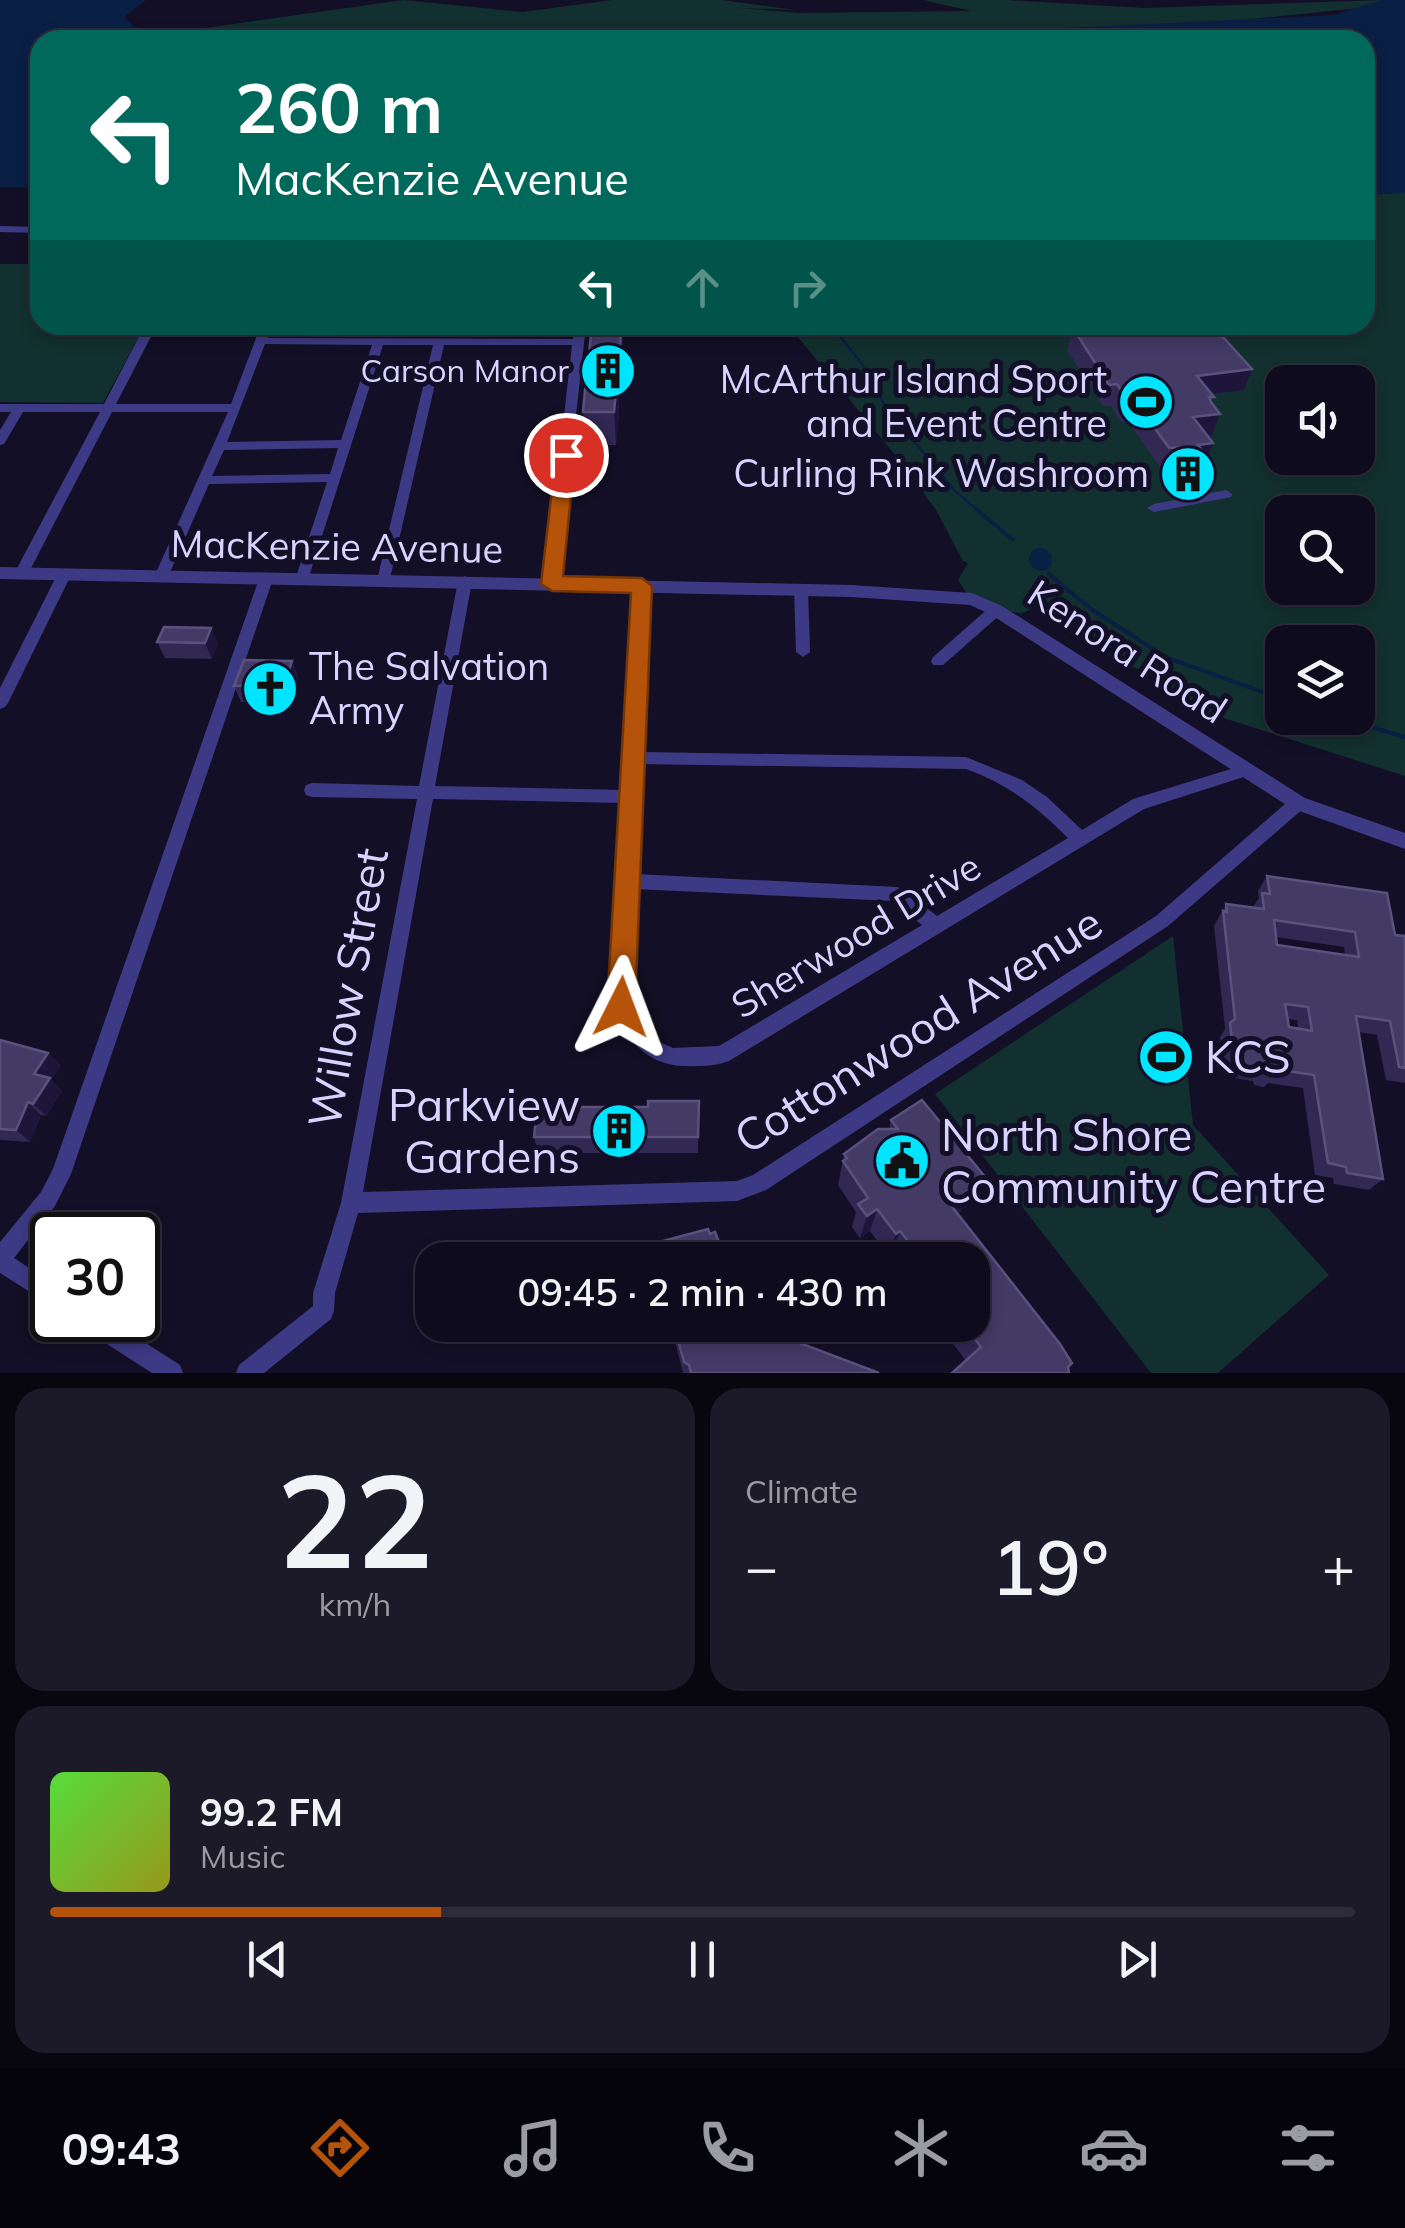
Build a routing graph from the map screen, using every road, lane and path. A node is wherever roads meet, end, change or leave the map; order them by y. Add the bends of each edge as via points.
1 (0, 230) edge
2 (30, 230) edge
3 (147, 335) edge
4 (263, 335) edge
5 (579, 335) edge
6 (261, 341) junction
7 (578, 342) junction
8 (378, 343) junction
9 (438, 343) junction
10 (0, 408) edge
11 (19, 408) junction
12 (236, 408) junction
13 (108, 410) junction
14 (0, 441) edge
15 (346, 444) junction
16 (219, 446) junction
17 (336, 478) junction
18 (205, 480) junction
19 (1226, 494) dead end
20 (1154, 508) dead end
21 (0, 573) edge
22 (21, 574) junction
23 (64, 575) junction
24 (161, 578) junction
25 (266, 579) junction
26 (302, 580) junction
27 (384, 580) junction
28 (465, 581) junction
29 (552, 584) junction
30 (642, 586) junction
31 (802, 590) junction
32 (972, 599) joint
33 (996, 610) junction
34 (803, 652) dead end
35 (938, 661) dead end
36 (0, 703) edge
37 (633, 758) junction
38 (1247, 770) junction
39 (312, 790) dead end
40 (424, 793) junction
41 (632, 797) junction
42 (1298, 803) junction
43 (1080, 840) junction
44 (1405, 841) edge
45 (627, 882) junction
46 (936, 926) junction
47 (351, 1203) junction
48 (0, 1260) edge
49 (30, 1280) edge
50 (124, 1342) edge
51 (172, 1373) edge
52 (247, 1373) edge

1 - 2 street
3 - 13 street
4 - 6 street
5 - 7 street
6 - 8 street
6 - 12 street
7 - 9 street
7 - 29 street
8 - 9 street
8 - 15 street
9 - 27 street
10 - 11 street
11 - 13 street
11 - 14 street
12 - 13 street
12 - 16 street
13 - 22 street
15 - 16 street
15 - 17 street
16 - 18 street
17 - 18 street
17 - 26 street
18 - 24 street
19 - 20 street
21 - 22 street, MacKenzie Avenue
22 - 23 street, MacKenzie Avenue
23 - 24 street, MacKenzie Avenue
23 - 36 street
24 - 25 street, MacKenzie Avenue
25 - 26 street, MacKenzie Avenue
25 - 48 street via 61,1174
26 - 27 street, MacKenzie Avenue
27 - 28 street, MacKenzie Avenue
28 - 29 street, MacKenzie Avenue
28 - 40 street, Willow Street
29 - 30 street, MacKenzie Avenue
30 - 31 street, MacKenzie Avenue
30 - 37 street, Sherwood Drive
31 - 32 street, MacKenzie Avenue
31 - 34 street
32 - 33 street, Kenora Road
33 - 35 street
33 - 38 street, Kenora Road
37 - 41 street, Sherwood Drive
37 - 43 street via 966,764 1031,790
38 - 42 street, Kenora Road
38 - 43 street, Sherwood Drive via 1139,804
39 - 40 street
40 - 41 street
40 - 47 street, Willow Street
41 - 45 street, Sherwood Drive
42 - 44 street, Kenora Road
42 - 47 street, Cottonwood Avenue via 1162,922 737,1192
43 - 46 street, Sherwood Drive
45 - 46 street via 897,894
45 - 46 street, Sherwood Drive via 621,1007 637,1037 656,1052 684,1060 722,1055
47 - 52 street, Willow Street via 322,1311
48 - 49 street
50 - 51 street

